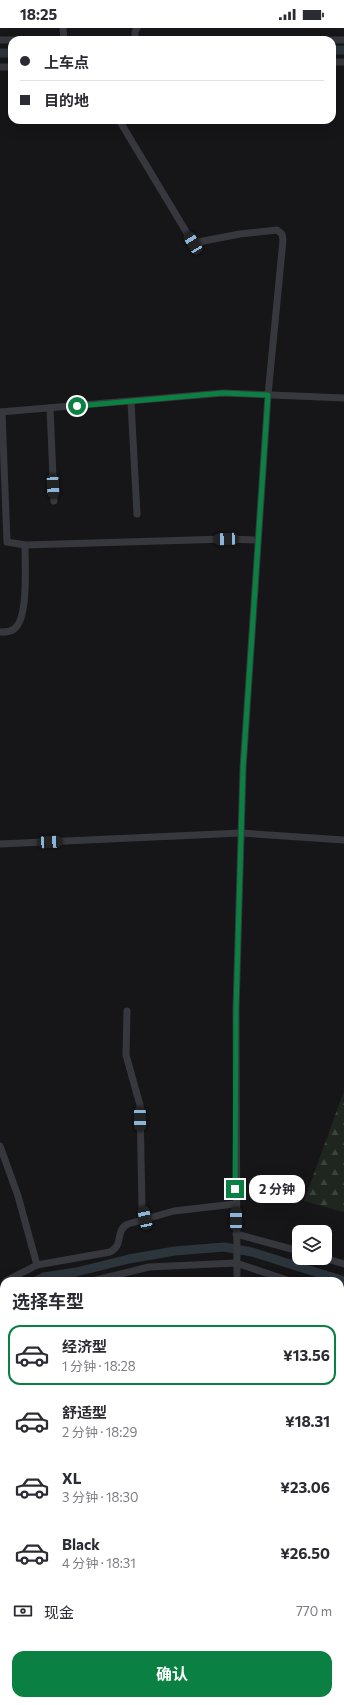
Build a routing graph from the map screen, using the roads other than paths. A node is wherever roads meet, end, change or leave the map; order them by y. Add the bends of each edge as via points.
1 (121, 124) edge
2 (268, 395) junction
3 (344, 398) edge
4 (131, 402) junction
5 (50, 408) junction
6 (1, 412) edge
7 (54, 501) dead end
8 (137, 514) dead end
9 (258, 540) junction
10 (4, 542) edge
11 (25, 545) junction
12 (0, 632) edge
13 (241, 833) junction
14 (344, 840) edge
15 (0, 844) edge
16 (127, 1011) dead end
17 (0, 1146) edge
18 (235, 1204) junction
19 (145, 1218) junction
20 (236, 1236) junction
21 (292, 1249) edge
22 (332, 1260) edge
23 (236, 1261) junction
24 (344, 1264) edge
25 (37, 1265) junction
26 (13, 1277) edge
27 (108, 1277) edge
28 (237, 1277) edge
29 (279, 1277) edge

1 - 2 street via 193,243 277,230 282,234
2 - 3 street
2 - 4 street via 223,393
2 - 9 street
4 - 5 street
4 - 8 street
5 - 6 street
5 - 7 street
6 - 10 street
9 - 11 street
9 - 13 street
10 - 11 street
11 - 12 street via 24,604 20,620 17,627 9,632
13 - 14 street
13 - 15 street
13 - 18 street via 236,1009
16 - 19 street via 126,1055 140,1105 142,1207
17 - 25 street via 18,1196
18 - 19 street via 174,1211
18 - 20 street
19 - 25 street via 123,1226 119,1244 110,1252
20 - 21 street
20 - 23 street
22 - 24 street
23 - 27 street via 149,1267
23 - 28 street
23 - 29 street
25 - 26 street

